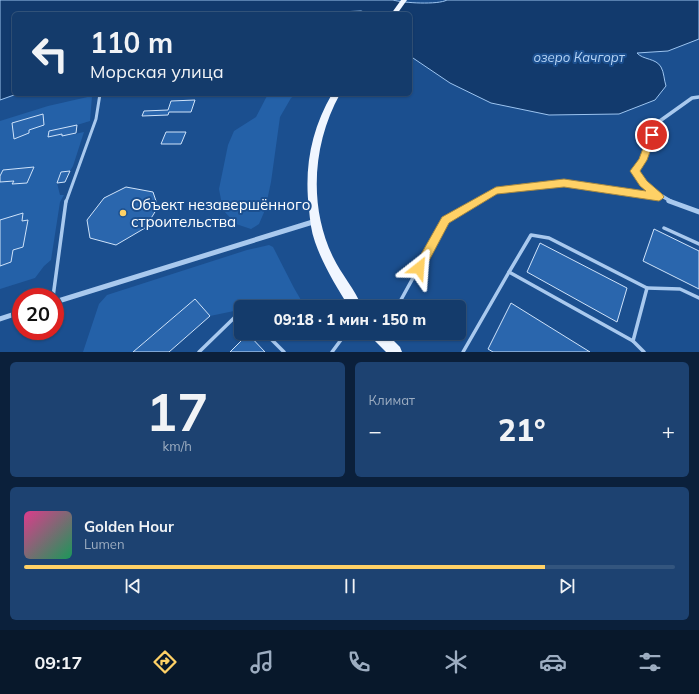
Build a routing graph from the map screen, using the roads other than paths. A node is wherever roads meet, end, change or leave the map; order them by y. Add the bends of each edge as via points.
1 (404, 0) edge
2 (395, 12) edge
3 (100, 96) edge
4 (335, 96) edge
5 (699, 97) edge
6 (657, 123) joint
7 (635, 171) joint
8 (659, 197) junction
9 (699, 212) edge
10 (316, 221) junction
11 (664, 228) dead end
12 (699, 244) edge
13 (509, 272) junction
14 (55, 288) edge
15 (647, 288) junction
16 (699, 298) edge
17 (64, 299) edge
18 (352, 300) edge
19 (401, 300) edge
20 (12, 315) edge
21 (234, 318) edge
22 (0, 319) edge
23 (272, 340) edge
24 (341, 340) edge
25 (384, 340) edge
26 (633, 341) junction
27 (199, 352) edge
28 (284, 352) edge
29 (332, 352) edge
30 (395, 352) edge
31 (463, 352) edge
32 (644, 352) edge

1 - 2 main road
3 - 14 lane via 96,119 66,199
4 - 10 main road via 323,119 315,146 311,193
5 - 6 street via 692,98
6 - 7 lane via 643,160
7 - 8 street via 644,184
8 - 9 street
8 - 19 lane via 564,183 496,191 445,220
10 - 17 street
10 - 18 main road via 321,244 334,272
11 - 12 lane
13 - 15 lane via 531,235 549,238
13 - 26 lane
13 - 31 lane
15 - 16 lane via 680,289
15 - 26 lane
20 - 22 street
21 - 27 lane
23 - 28 lane
24 - 29 lane
25 - 30 main road
26 - 32 lane

